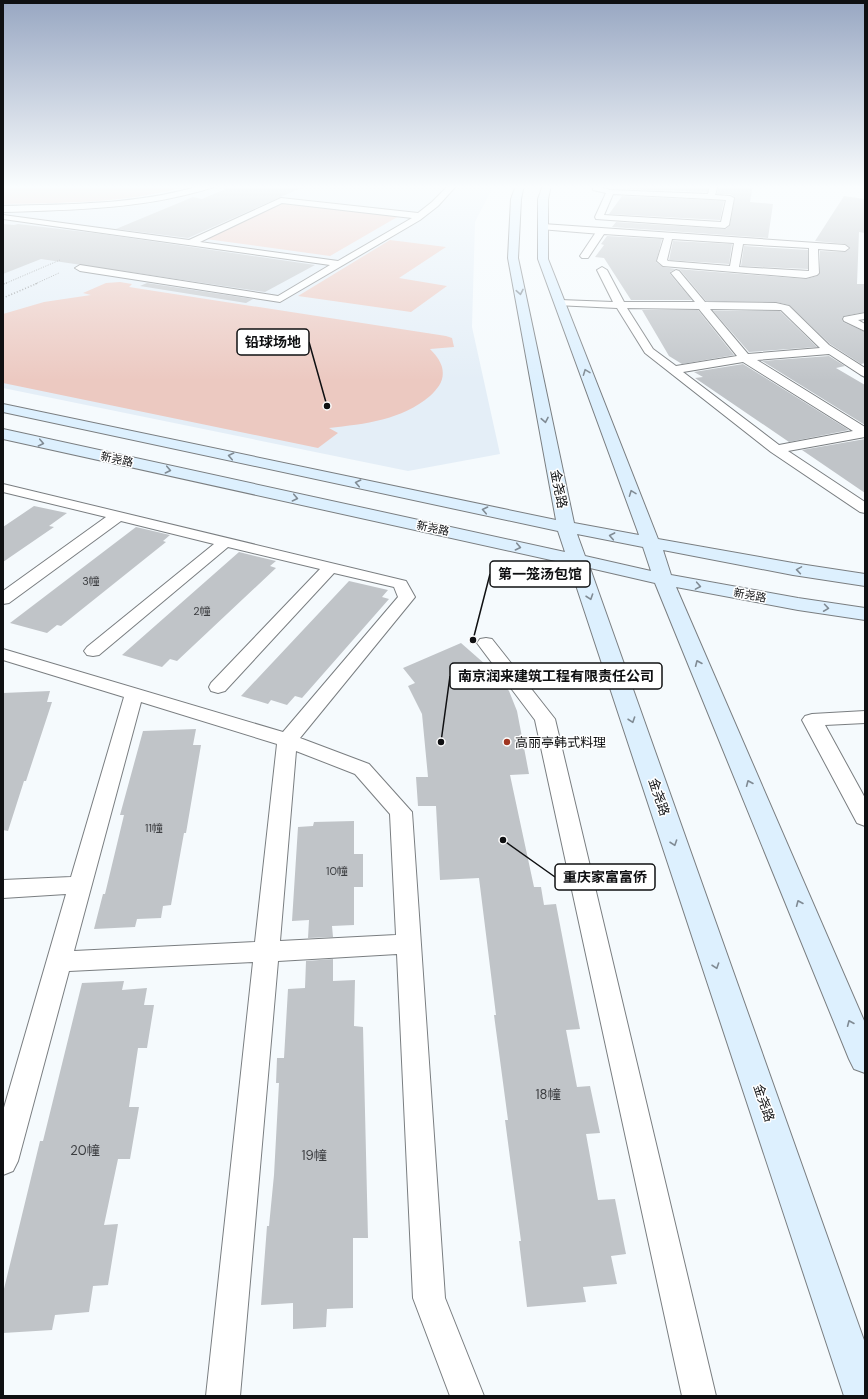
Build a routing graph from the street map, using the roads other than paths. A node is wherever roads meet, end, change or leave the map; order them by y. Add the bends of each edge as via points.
1 (242, 250) edge
2 (363, 250) edge
3 (513, 250) edge
4 (543, 250) edge
5 (589, 250) edge
6 (665, 250) edge
7 (737, 250) edge
8 (813, 250) edge
9 (585, 256) dead end
10 (340, 264) junction
11 (80, 268) dead end
12 (734, 269) junction
13 (602, 270) dead end
14 (676, 273) dead end
15 (560, 303) junction
16 (620, 305) junction
17 (703, 306) junction
18 (865, 316) edge
19 (865, 328) edge
20 (830, 351) junction
21 (745, 358) junction
22 (672, 370) junction
23 (864, 372) edge
24 (3, 408) edge
25 (865, 433) edge
26 (3, 434) edge
27 (776, 449) junction
28 (3, 488) edge
29 (21, 492) junction
30 (3, 504) edge
31 (865, 509) edge
32 (118, 516) junction
33 (566, 527) junction
34 (225, 542) junction
35 (651, 543) junction
36 (577, 560) junction
37 (331, 567) junction
38 (663, 579) junction
39 (865, 580) edge
40 (3, 599) edge
41 (865, 614) edge
42 (486, 643) dead end
43 (93, 651) dead end
44 (3, 654) edge
45 (218, 687) dead end
46 (134, 694) junction
47 (865, 717) edge
48 (287, 740) junction
49 (865, 818) edge
50 (81, 885) junction
51 (3, 889) edge
52 (409, 944) junction
53 (267, 951) junction
54 (59, 962) junction
55 (865, 1059) edge
56 (3, 1162) edge
57 (223, 1396) edge
58 (468, 1396) edge
59 (700, 1396) edge
60 (864, 1396) edge

1 - 10 lane
2 - 10 lane
3 -> 33 main road, 金尧路
4 - 15 main road via 543,259
5 - 9 lane
6 - 12 lane via 662,261 666,264
7 - 12 lane
8 - 12 lane via 814,273 806,275
10 - 11 lane via 280,299
13 - 16 lane
14 - 17 lane
15 - 16 lane
35 -> 15 main road
16 - 17 lane
16 - 22 lane via 649,352
17 - 20 lane via 785,308
17 - 21 lane
18 - 19 lane via 848,319
20 - 21 lane
20 - 23 lane
21 - 22 lane
21 - 25 lane
22 - 27 lane
33 -> 24 main road
25 - 27 lane
26 -> 36 main road, 新尧路
27 - 31 lane
28 - 29 lane
29 - 30 lane
29 - 32 lane
32 - 34 lane
32 - 40 lane
35 -> 33 main road
33 - 36 main road, 金尧路
34 - 37 lane
34 - 43 lane
35 - 38 main road
39 -> 35 main road
36 - 38 main road, 新尧路
36 -> 60 main road, 金尧路
37 - 45 lane
37 - 48 lane via 400,584 407,597
38 -> 41 main road, 新尧路
55 -> 38 main road
42 - 59 lane via 545,719
44 - 46 lane
46 - 48 lane
46 - 50 lane
47 - 49 lane via 812,720
48 - 52 lane via 362,769 401,812
48 - 53 lane
50 - 51 lane
50 - 54 lane
52 - 53 lane
52 - 58 lane via 429,1298
53 - 54 lane
53 - 57 lane
54 - 56 lane

